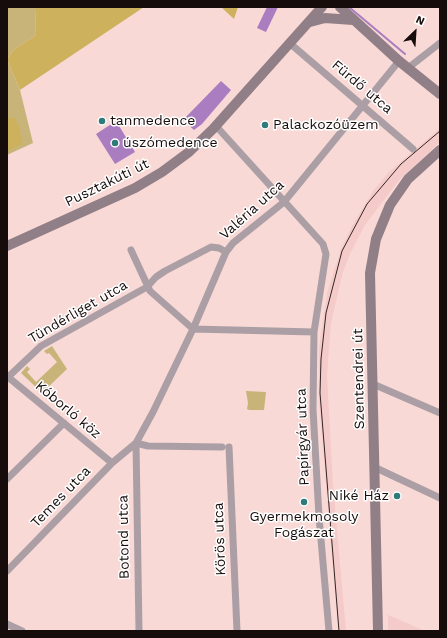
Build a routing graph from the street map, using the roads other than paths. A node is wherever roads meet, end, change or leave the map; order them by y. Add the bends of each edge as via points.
1 (322, 7) edge
2 (340, 7) edge
3 (353, 20) junction
4 (310, 22) junction
5 (440, 43) edge
6 (293, 46) dead end
7 (399, 61) junction
8 (408, 68) junction
9 (440, 94) edge
10 (364, 106) junction
11 (216, 126) junction
12 (413, 149) dead end
13 (440, 150) edge
14 (284, 202) junction
15 (7, 246) edge
16 (131, 250) dead end
17 (226, 252) junction
18 (147, 287) junction
19 (193, 329) junction
20 (314, 332) junction
21 (8, 377) edge
22 (373, 384) junction
23 (440, 413) edge
24 (64, 423) junction
25 (136, 443) junction
26 (112, 463) junction
27 (374, 467) junction
28 (7, 479) edge
29 (440, 498) edge
30 (7, 571) edge
31 (7, 624) edge
32 (22, 631) edge
33 (139, 631) edge
34 (237, 631) edge
35 (329, 631) edge
36 (378, 631) edge

1 - 4 street, Pusztakúti út
2 - 3 street
3 - 4 street via 325,18
3 - 7 street
4 - 11 street, Pusztakúti út
5 - 8 street
6 - 10 street, Fürdő utca
7 - 8 street
7 - 10 street, Valéria utca
8 - 9 street
10 - 12 street, Fürdő utca
10 - 14 street, Valéria utca
11 - 14 street
11 - 15 street, Pusztakúti út via 189,152 150,180
13 - 22 street, Szentendrei út via 418,169 397,193 376,239 370,273
14 - 17 street, Valéria utca via 233,243
14 - 20 street, Papírgyár utca via 323,244 326,259
16 - 18 street
17 - 18 street, Tündérliget utca via 211,247 156,277
17 - 19 street, Valéria utca
18 - 19 street
18 - 21 street, Tündérliget utca via 46,343 25,359
19 - 20 street
19 - 25 street, Valéria utca
20 - 35 street, Papírgyár utca via 315,448
21 - 24 street, Kóborló köz
22 - 23 street
22 - 27 street, Szentendrei út
24 - 26 street, Kóborló köz
24 - 28 street
25 - 26 street, Temes utca
25 - 33 street, Botond utca
25 - 34 street, Körös utca via 148,446 226,447
26 - 30 street, Temes utca
27 - 29 street
27 - 36 street, Szentendrei út
31 - 32 street

